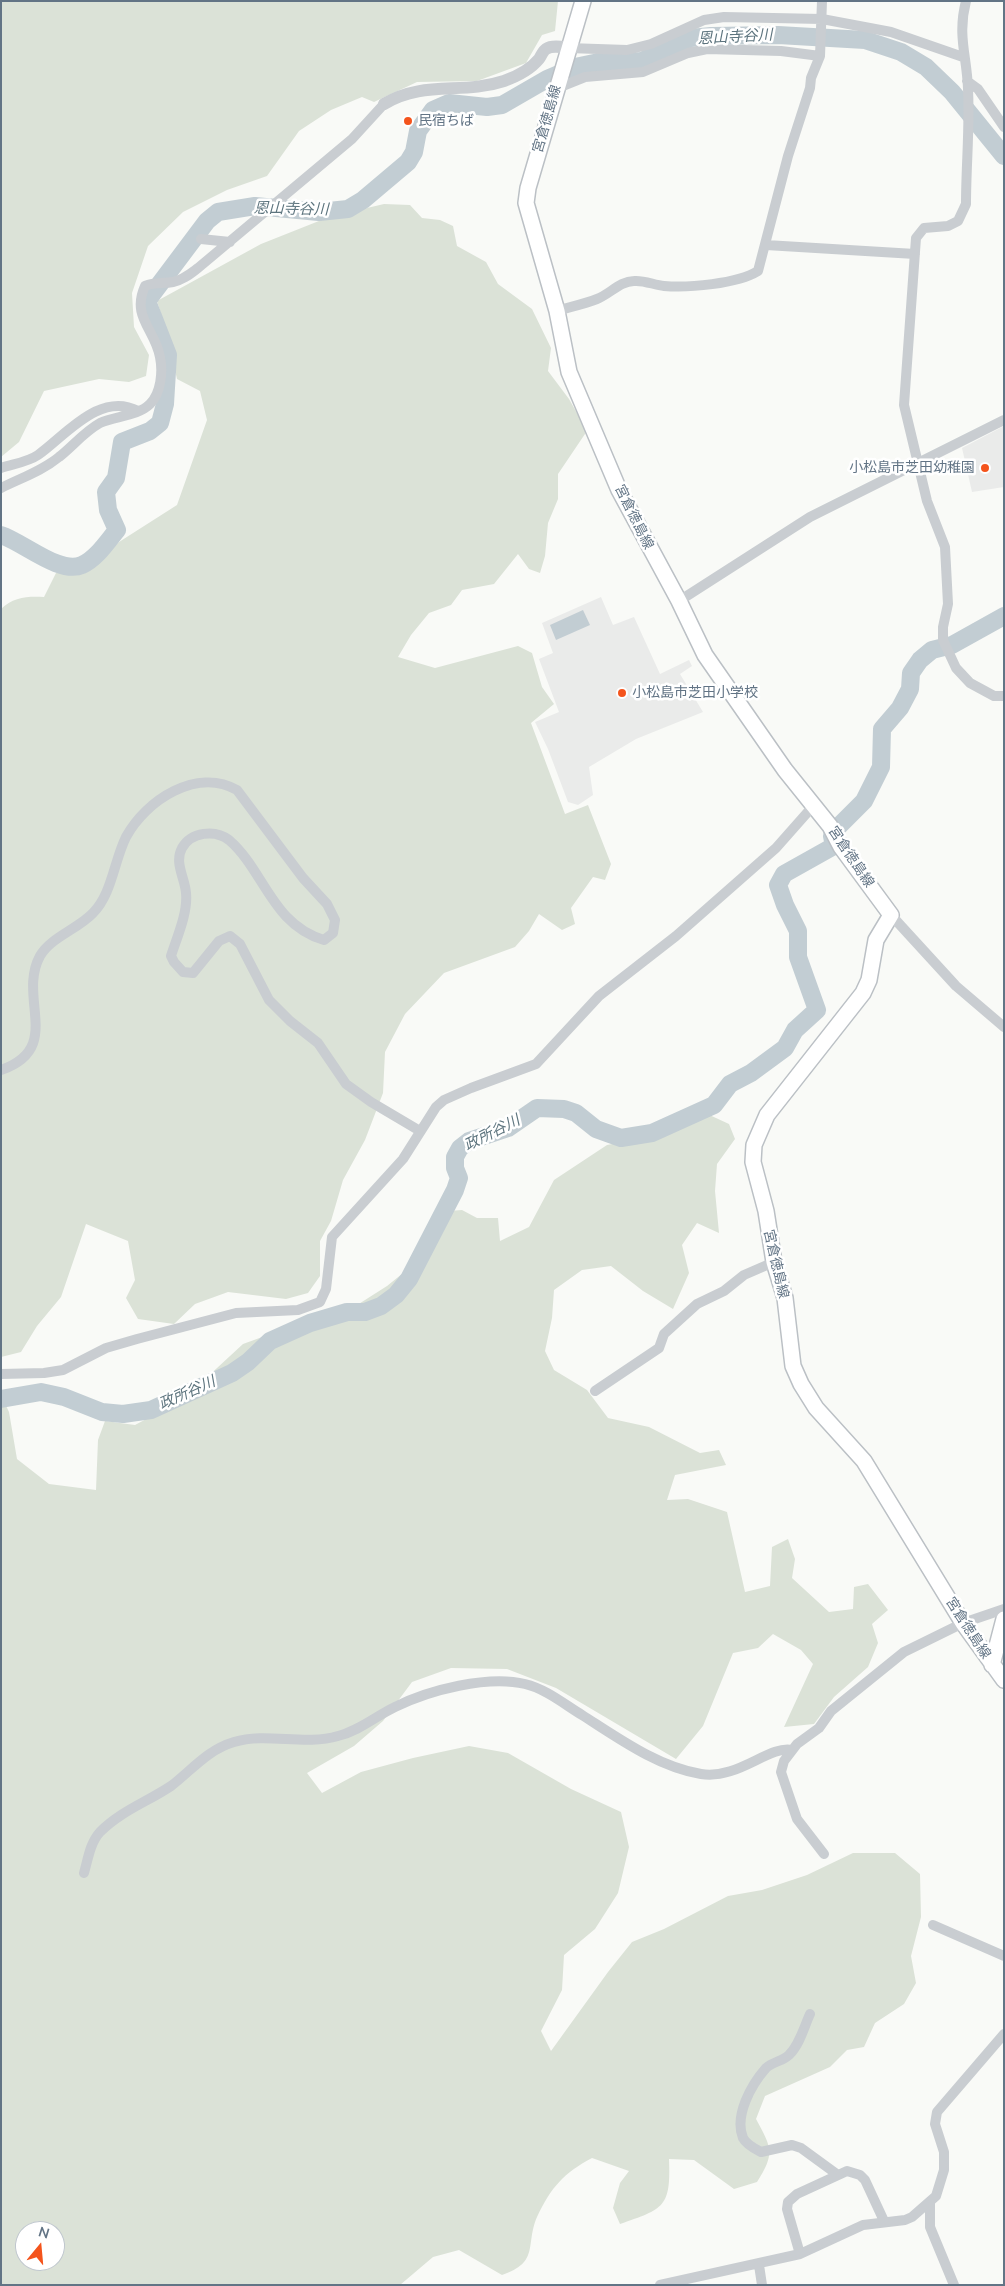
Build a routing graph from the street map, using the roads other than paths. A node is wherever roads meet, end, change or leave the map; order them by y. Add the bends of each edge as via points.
1 (583, 1) edge
2 (822, 1) edge
3 (966, 1) edge
4 (822, 23) junction
5 (820, 52) junction
6 (566, 54) junction
7 (963, 58) junction
8 (968, 84) junction
9 (556, 86) junction
10 (384, 104) joint
11 (1004, 127) edge
12 (200, 239) dead end
13 (230, 242) junction
14 (766, 245) junction
15 (915, 254) junction
16 (557, 311) junction
17 (138, 411) junction
18 (1004, 420) edge
19 (918, 462) junction
20 (1, 468) edge
21 (1, 488) edge
22 (679, 601) junction
23 (1004, 696) edge
24 (814, 805) junction
25 (891, 915) junction
26 (1004, 1027) edge
27 (1, 1070) edge
28 (420, 1131) junction
29 (774, 1262) junction
30 (1, 1374) edge
31 (595, 1391) dead end
32 (1004, 1609) edge
33 (1004, 1619) edge
34 (963, 1623) junction
35 (992, 1665) junction
36 (1004, 1680) edge
37 (792, 1750) junction
38 (824, 1854) dead end
39 (84, 1873) dead end
40 (933, 1926) dead end
41 (1004, 1956) edge
42 (810, 2014) dead end
43 (1004, 2034) edge
44 (838, 2175) junction
45 (930, 2202) junction
46 (884, 2221) junction
47 (800, 2254) junction
48 (759, 2265) junction
49 (660, 2285) edge
50 (762, 2285) edge
51 (954, 2285) edge

1 - 6 main road, 宮倉徳島線
2 - 4 street
3 - 7 street via 962,18
4 - 5 street
4 - 6 street via 724,17 704,20 651,44 627,50
4 - 7 street via 891,32
5 - 9 street via 707,49 688,53 643,72 584,77
5 - 14 street via 788,156
6 - 9 main road, 宮倉徳島線
6 - 10 street via 560,46 545,49 530,69 492,85 416,91
7 - 8 street
8 - 11 street via 978,89
8 - 15 street via 966,204 963,214 958,222 948,226 919,231
9 - 16 main road, 宮倉徳島線 via 526,203
10 - 13 street via 352,139
12 - 13 street
13 - 17 street via 184,278 145,286 140,298 141,314 160,356 162,375 150,404
14 - 15 street
14 - 16 street via 758,271 752,275 723,282 683,285 623,283 596,299
15 - 19 street via 903,394
16 - 22 main road, 宮倉徳島線 via 569,372 619,490
17 - 20 street via 128,405 115,405 98,411 74,424 37,456
17 - 21 street via 100,423 58,458
18 - 19 street
19 - 22 street via 810,518
19 - 23 street via 927,501 946,547 948,593 943,627 946,647 956,668 970,683 994,696
22 - 24 main road, 宮倉徳島線 via 705,655
24 - 25 main road, 宮倉徳島線
24 - 28 street via 776,848 676,936 599,996 536,1064 444,1100
25 - 26 street via 956,986
25 - 29 main road, 宮倉徳島線 via 876,940 864,993 767,1115 754,1145 753,1162 766,1211
27 - 28 street via 27,1057 32,1049 36,1032 32,978 40,956 93,913 103,900 127,835 164,796 198,782 226,784 237,790 281,850 327,904 335,920 333,932 324,940 307,935 270,897 227,838 208,833 197,835 182,848 179,867 186,893 172,956 174,962 183,972 193,973 219,941 230,936 240,944 269,1000 318,1043 346,1084
28 - 30 street via 403,1159 332,1238 326,1290 320,1302 298,1310 236,1313 137,1339 106,1348 63,1370
29 - 31 street via 744,1275 724,1291 697,1304 664,1334 659,1348
29 - 34 main road, 宮倉徳島線 via 785,1298 793,1366 801,1384 816,1408 864,1461
32 - 34 street
33 - 35 main road
34 - 35 main road, 宮倉徳島線
34 - 37 street via 904,1652 831,1710 819,1728
35 - 36 main road, 宮倉徳島線
37 - 38 street via 784,1760 781,1772 784,1783 797,1818
37 - 39 street via 782,1748 727,1773 702,1774 663,1762 556,1698 525,1684 457,1686 429,1692 337,1737 234,1742 206,1755 171,1786 129,1808 99,1833 92,1844
40 - 41 street
42 - 44 street via 799,2042 789,2055 767,2067 751,2092 740,2119 743,2139 761,2152 792,2145 800,2148
43 - 45 street via 937,2112 935,2124 945,2161 936,2196
44 - 46 street via 847,2171 865,2180
44 - 47 street via 797,2194 788,2202 787,2209
45 - 46 street via 904,2220
45 - 51 street via 930,2227
46 - 47 street via 863,2225
47 - 48 street
48 - 49 street
48 - 50 street

